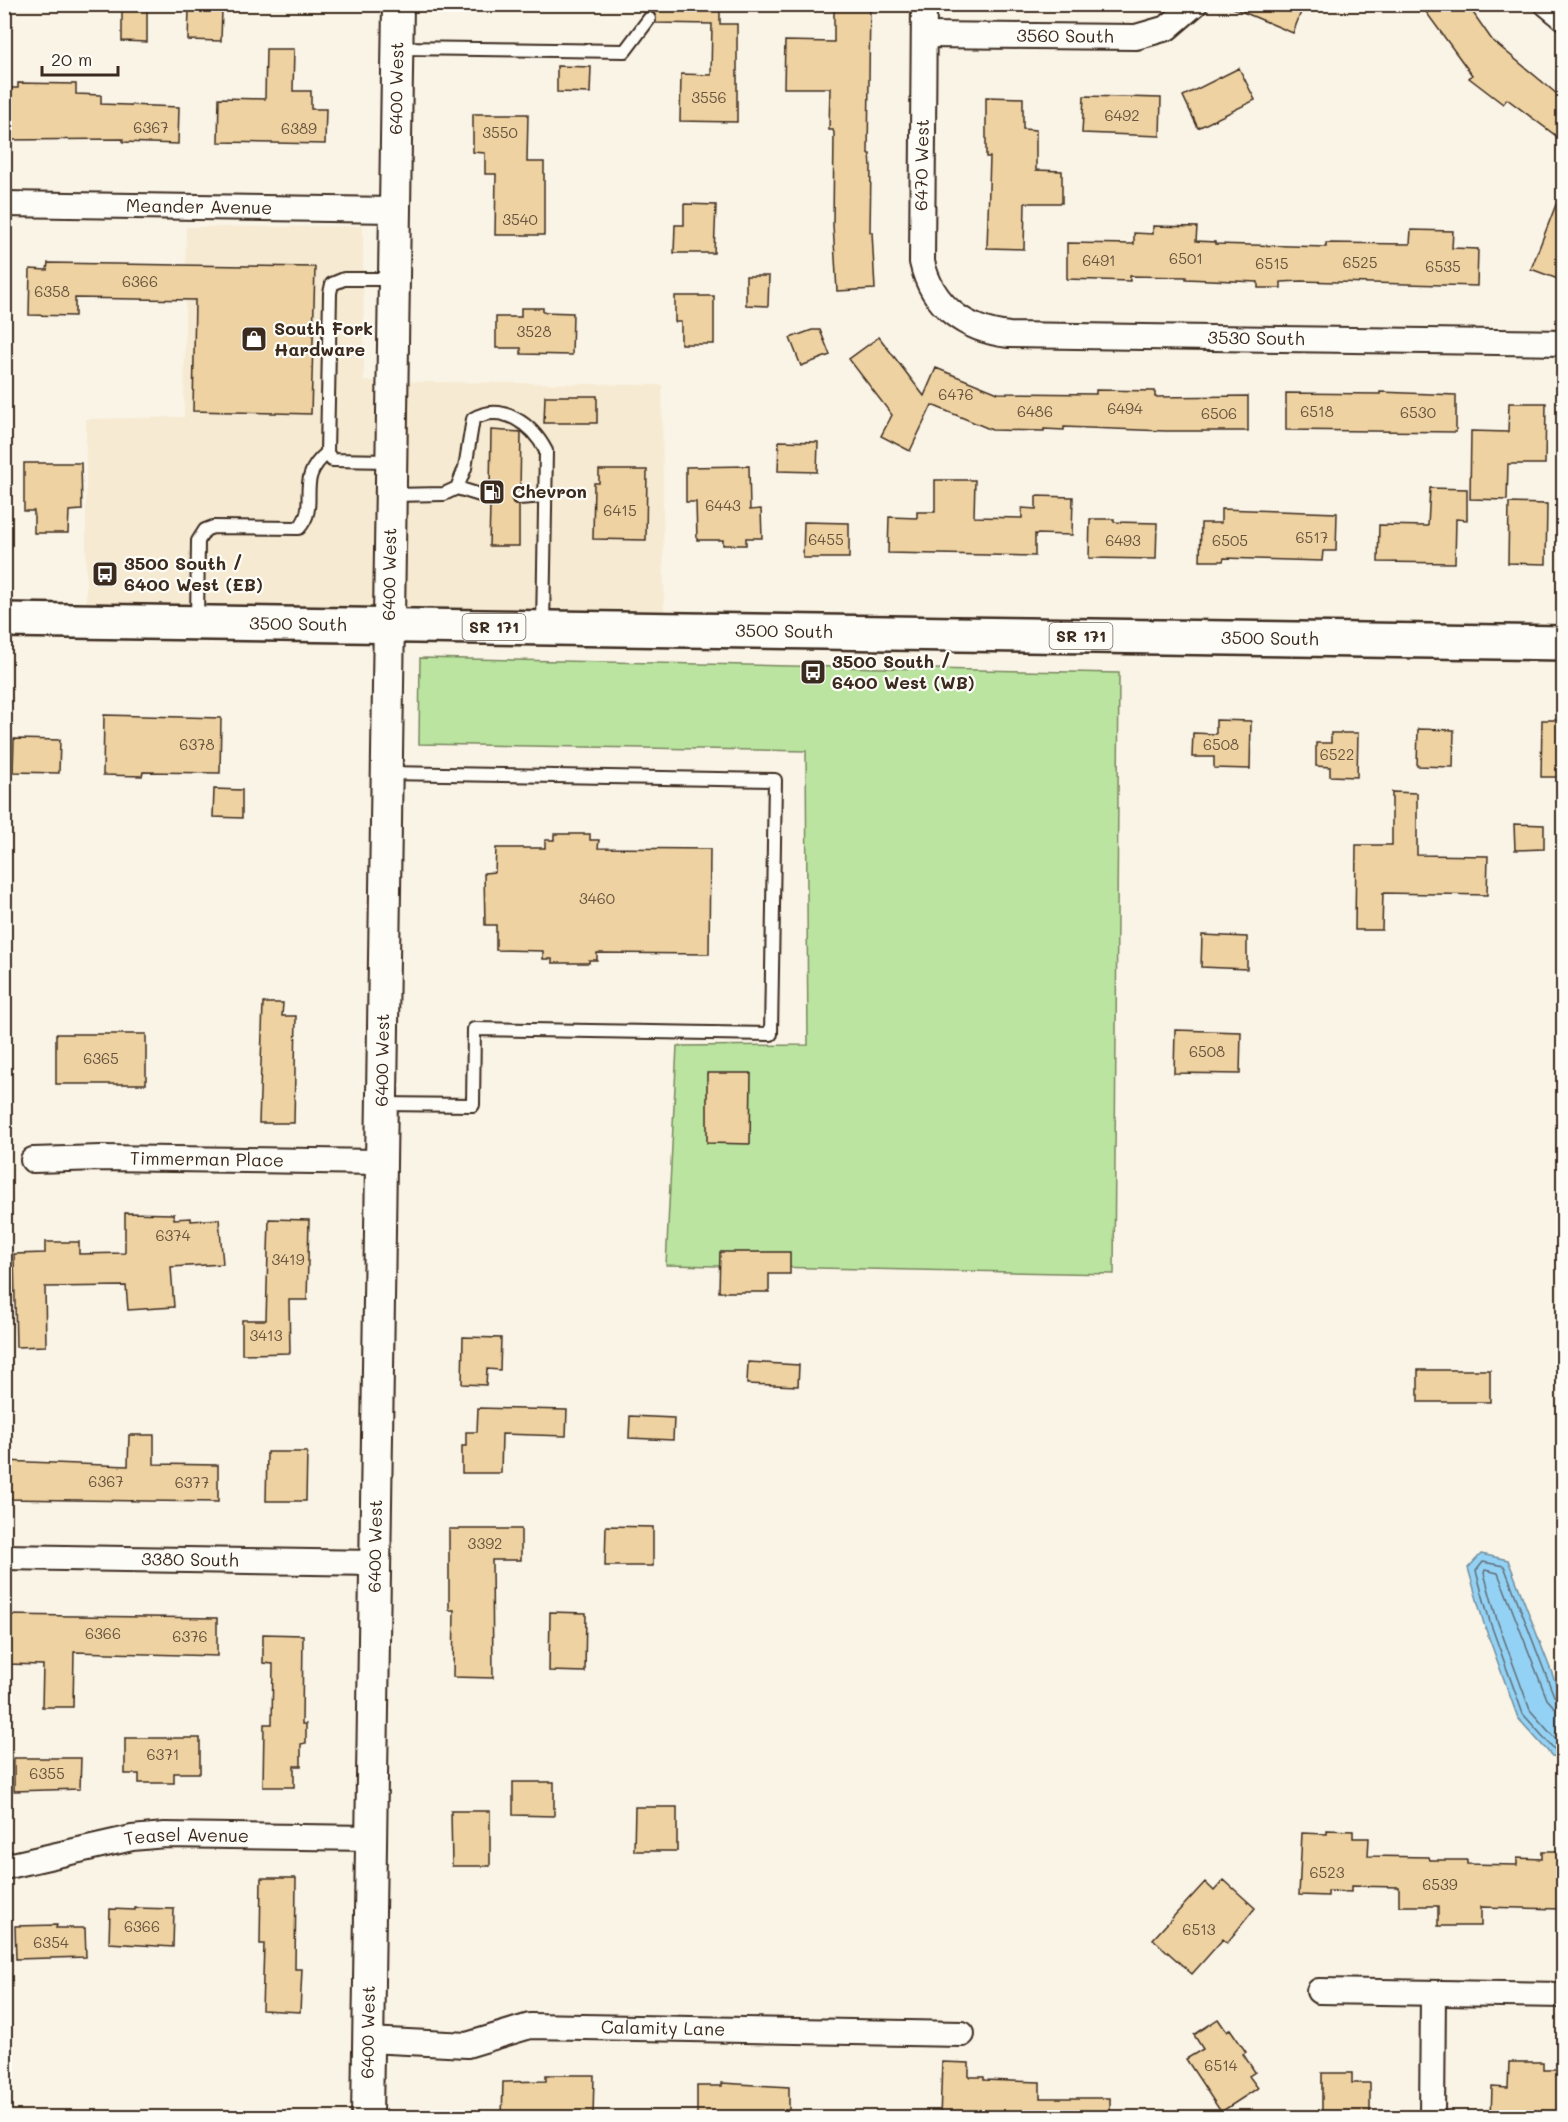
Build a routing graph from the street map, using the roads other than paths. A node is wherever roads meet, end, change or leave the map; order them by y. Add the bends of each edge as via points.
1 (398, 4) edge
2 (924, 4) edge
3 (1195, 4) edge
4 (1546, 4) edge
5 (1563, 18) edge
6 (649, 19) dead end
7 (924, 35) junction
8 (397, 48) junction
9 (4, 204) edge
10 (394, 210) junction
11 (393, 279) junction
12 (954, 315) joint
13 (1563, 343) edge
14 (327, 453) junction
15 (389, 461) junction
16 (457, 488) junction
17 (389, 495) junction
18 (546, 496) junction
19 (490, 498) dead end
20 (519, 498) dead end
21 (4, 620) edge
22 (197, 623) junction
23 (388, 626) junction
24 (543, 628) junction
25 (1563, 643) edge
26 (386, 773) junction
27 (381, 1104) junction
28 (33, 1160) dead end
29 (380, 1162) junction
30 (4, 1557) edge
31 (375, 1563) junction
32 (371, 1838) junction
33 (4, 1867) edge
34 (1319, 1991) dead end
35 (1433, 1993) junction
36 (1563, 1995) edge
37 (962, 2034) dead end
38 (368, 2040) junction
39 (367, 2118) edge
40 (1432, 2118) edge

1 - 8 street, 6400 West
2 - 7 street, 6470 West
3 - 7 street, 3560 South via 1167,28 1136,37
4 - 5 street
6 - 8 lane via 625,51
7 - 12 street, 6470 West via 922,262 937,298
8 - 10 street, 6400 West
9 - 10 street, Meander Avenue
10 - 11 street, 6400 West
11 - 14 lane via 344,279 332,284
11 - 15 street, 6400 West
12 - 13 street, 3530 South via 981,330 1009,335
14 - 15 lane via 332,460 342,462
14 - 22 lane via 313,464 308,479 308,512 299,528 205,530 198,541
15 - 17 street, 6400 West
16 - 17 lane via 444,494
16 - 18 lane via 465,468 472,419 482,413 498,412 522,422 540,439 546,451
16 - 19 lane
17 - 23 street, 6400 West
18 - 20 lane
18 - 24 lane
21 - 22 main road, 3500 South / SR 171
22 - 23 main road, 3500 South / SR 171
23 - 24 main road, 3500 South / SR 171
23 - 26 street, 6400 West
24 - 25 main road, 3500 South / SR 171
26 - 27 street, 6400 West
26 - 27 lane via 776,780 771,1034 474,1029 473,1105
27 - 29 street, 6400 West
28 - 29 street, Timmerman Place
29 - 31 street, 6400 West
30 - 31 street, 3380 South
31 - 32 street, 6400 West
32 - 33 street, Teasel Avenue via 165,1835
32 - 38 street, 6400 West
34 - 35 street
35 - 36 street
35 - 40 street
37 - 38 street, Calamity Lane via 530,2026 466,2045
38 - 39 street, 6400 West

